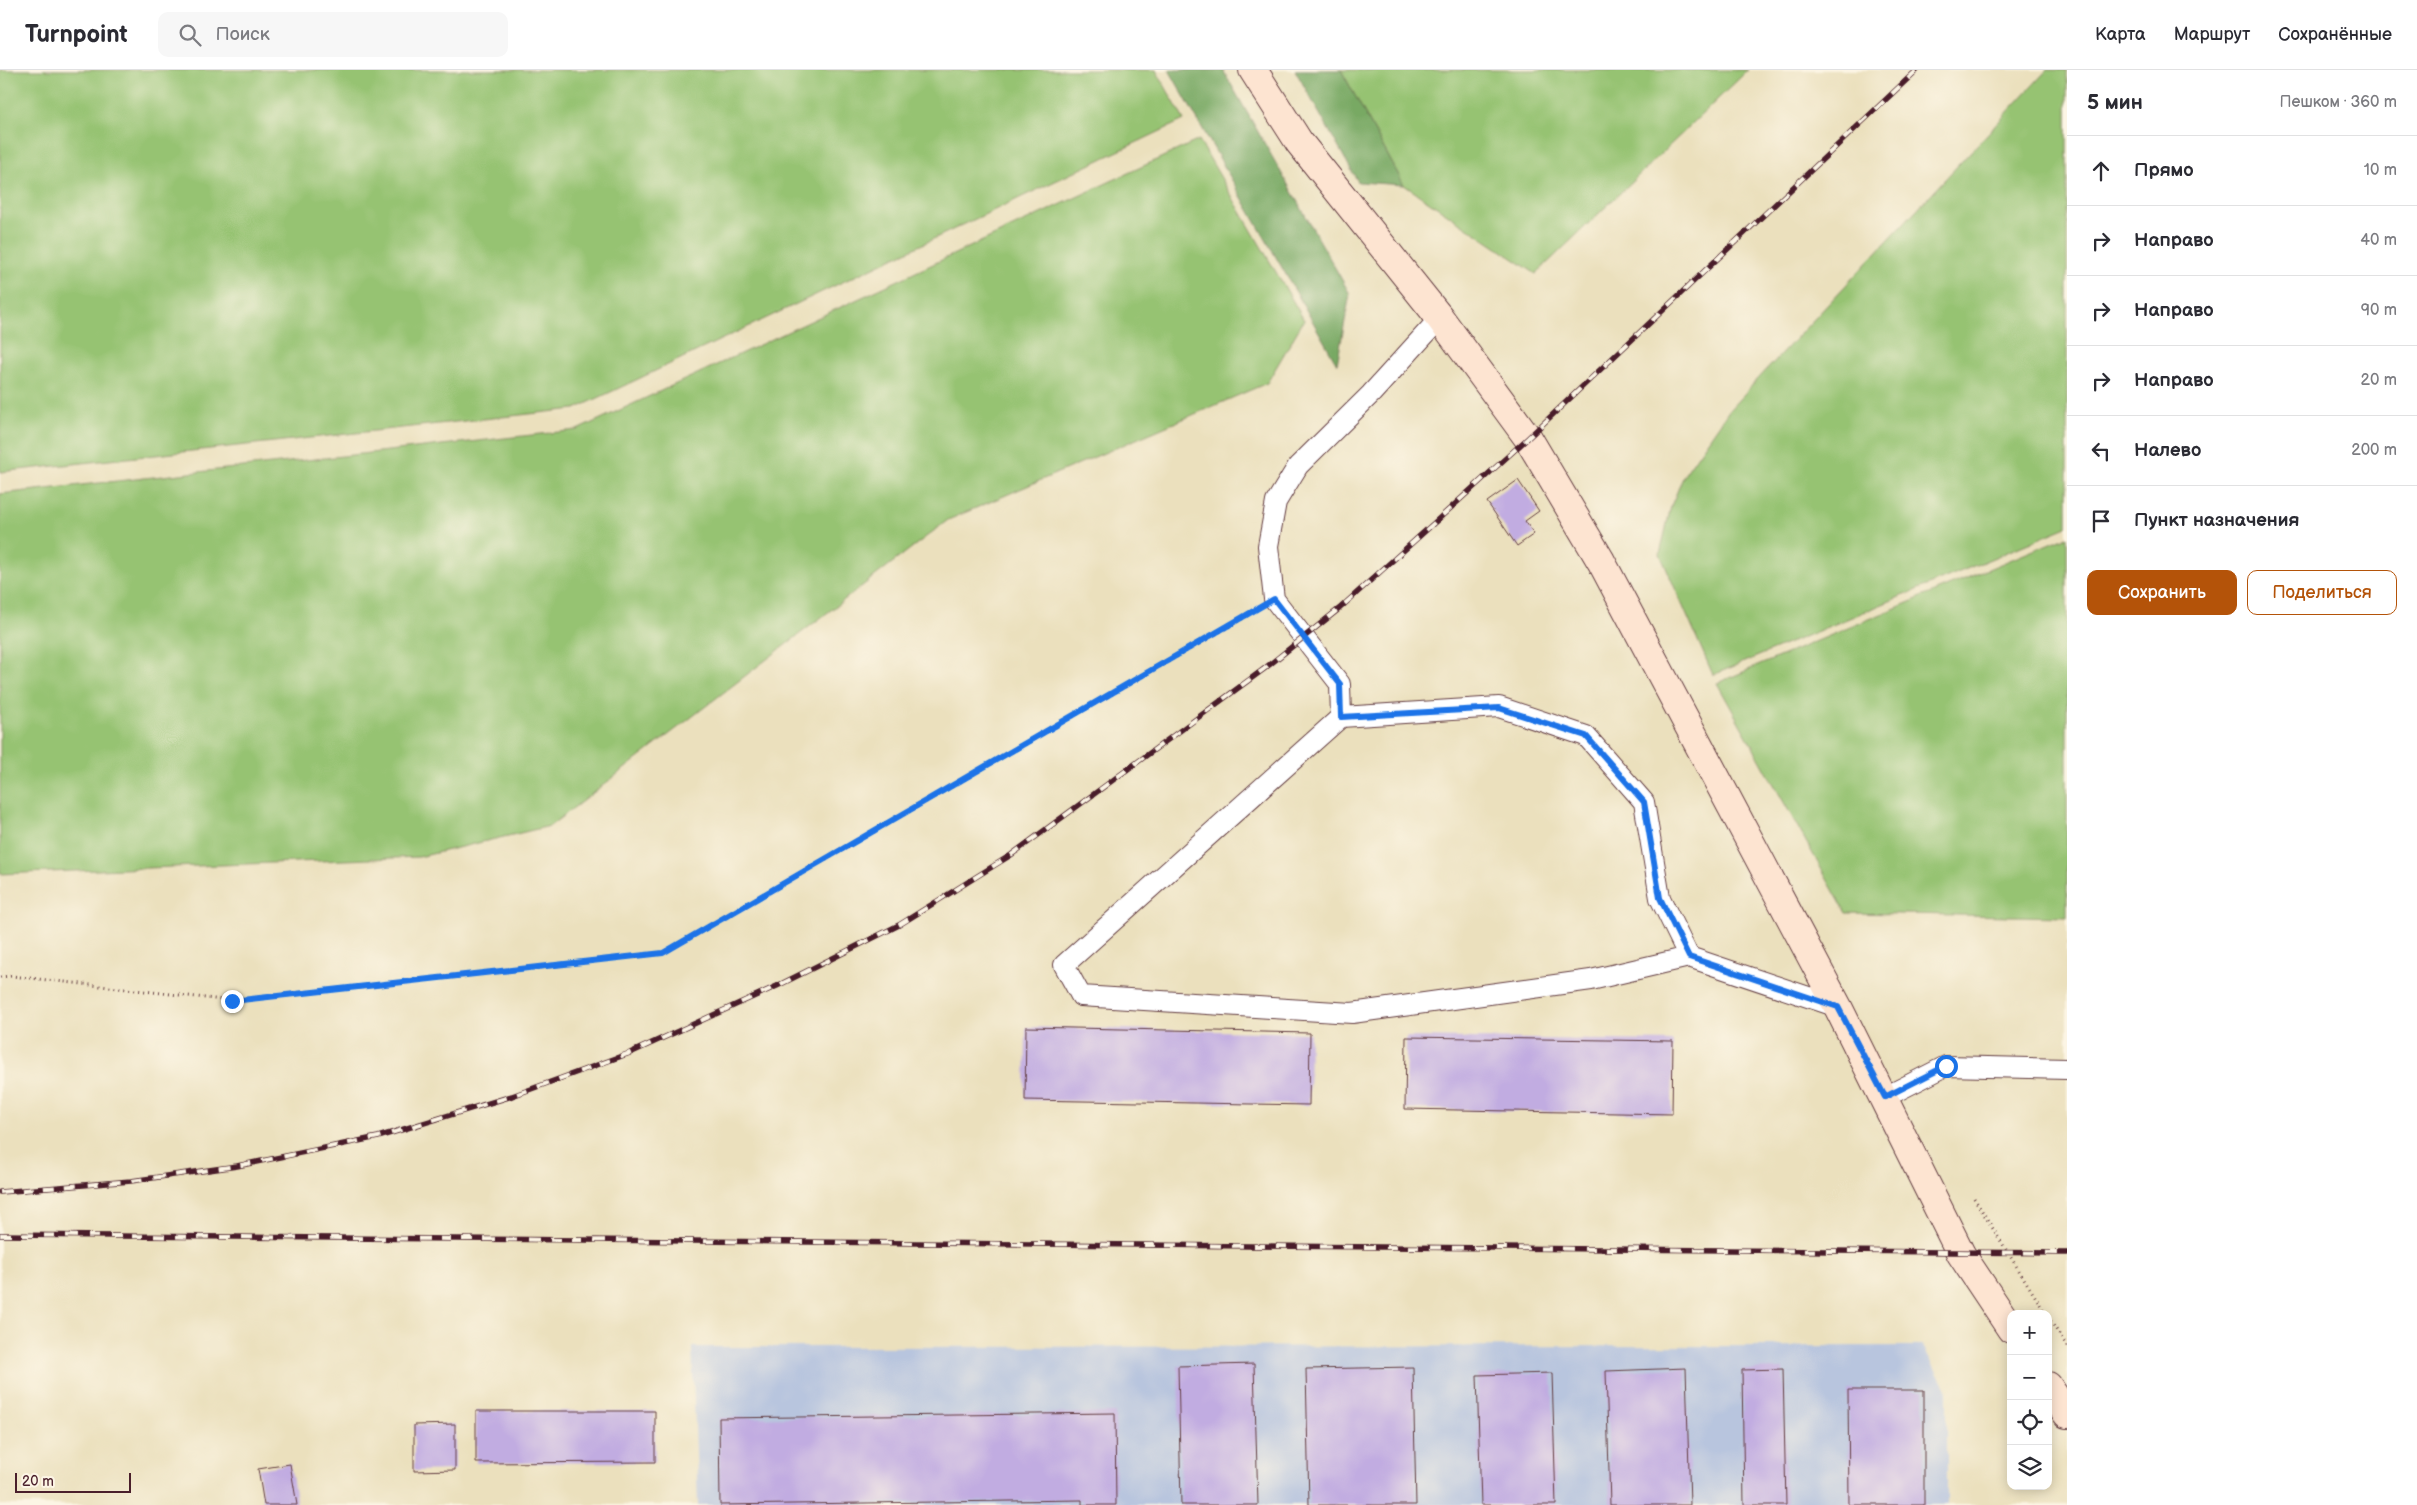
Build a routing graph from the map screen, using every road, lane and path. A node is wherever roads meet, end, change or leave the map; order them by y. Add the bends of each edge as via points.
1 (1253, 70) edge
2 (1440, 318) junction
3 (1274, 599) junction
4 (1341, 717) junction
5 (1689, 957) junction
6 (0, 977) edge
7 (1838, 1007) junction
8 (2067, 1069) edge
9 (1885, 1097) junction
10 (2007, 1323) edge
11 (2052, 1323) edge
12 (2067, 1347) edge
13 (2052, 1392) edge
14 (2067, 1414) edge

1 - 2 main road via 1299,142
2 - 3 lane via 1371,394 1298,466 1276,502 1268,546
2 - 7 main road via 1528,438 1601,561
3 - 4 lane via 1340,684
3 - 6 path via 663,953 232,1001
4 - 5 lane via 1499,708 1586,736 1644,802 1660,898
4 - 5 lane via 1064,965 1081,996 1352,1013 1592,980
5 - 7 lane
7 - 9 main road
8 - 9 lane via 1946,1066
9 - 10 main road via 1962,1254
11 - 12 path
13 - 14 main road

